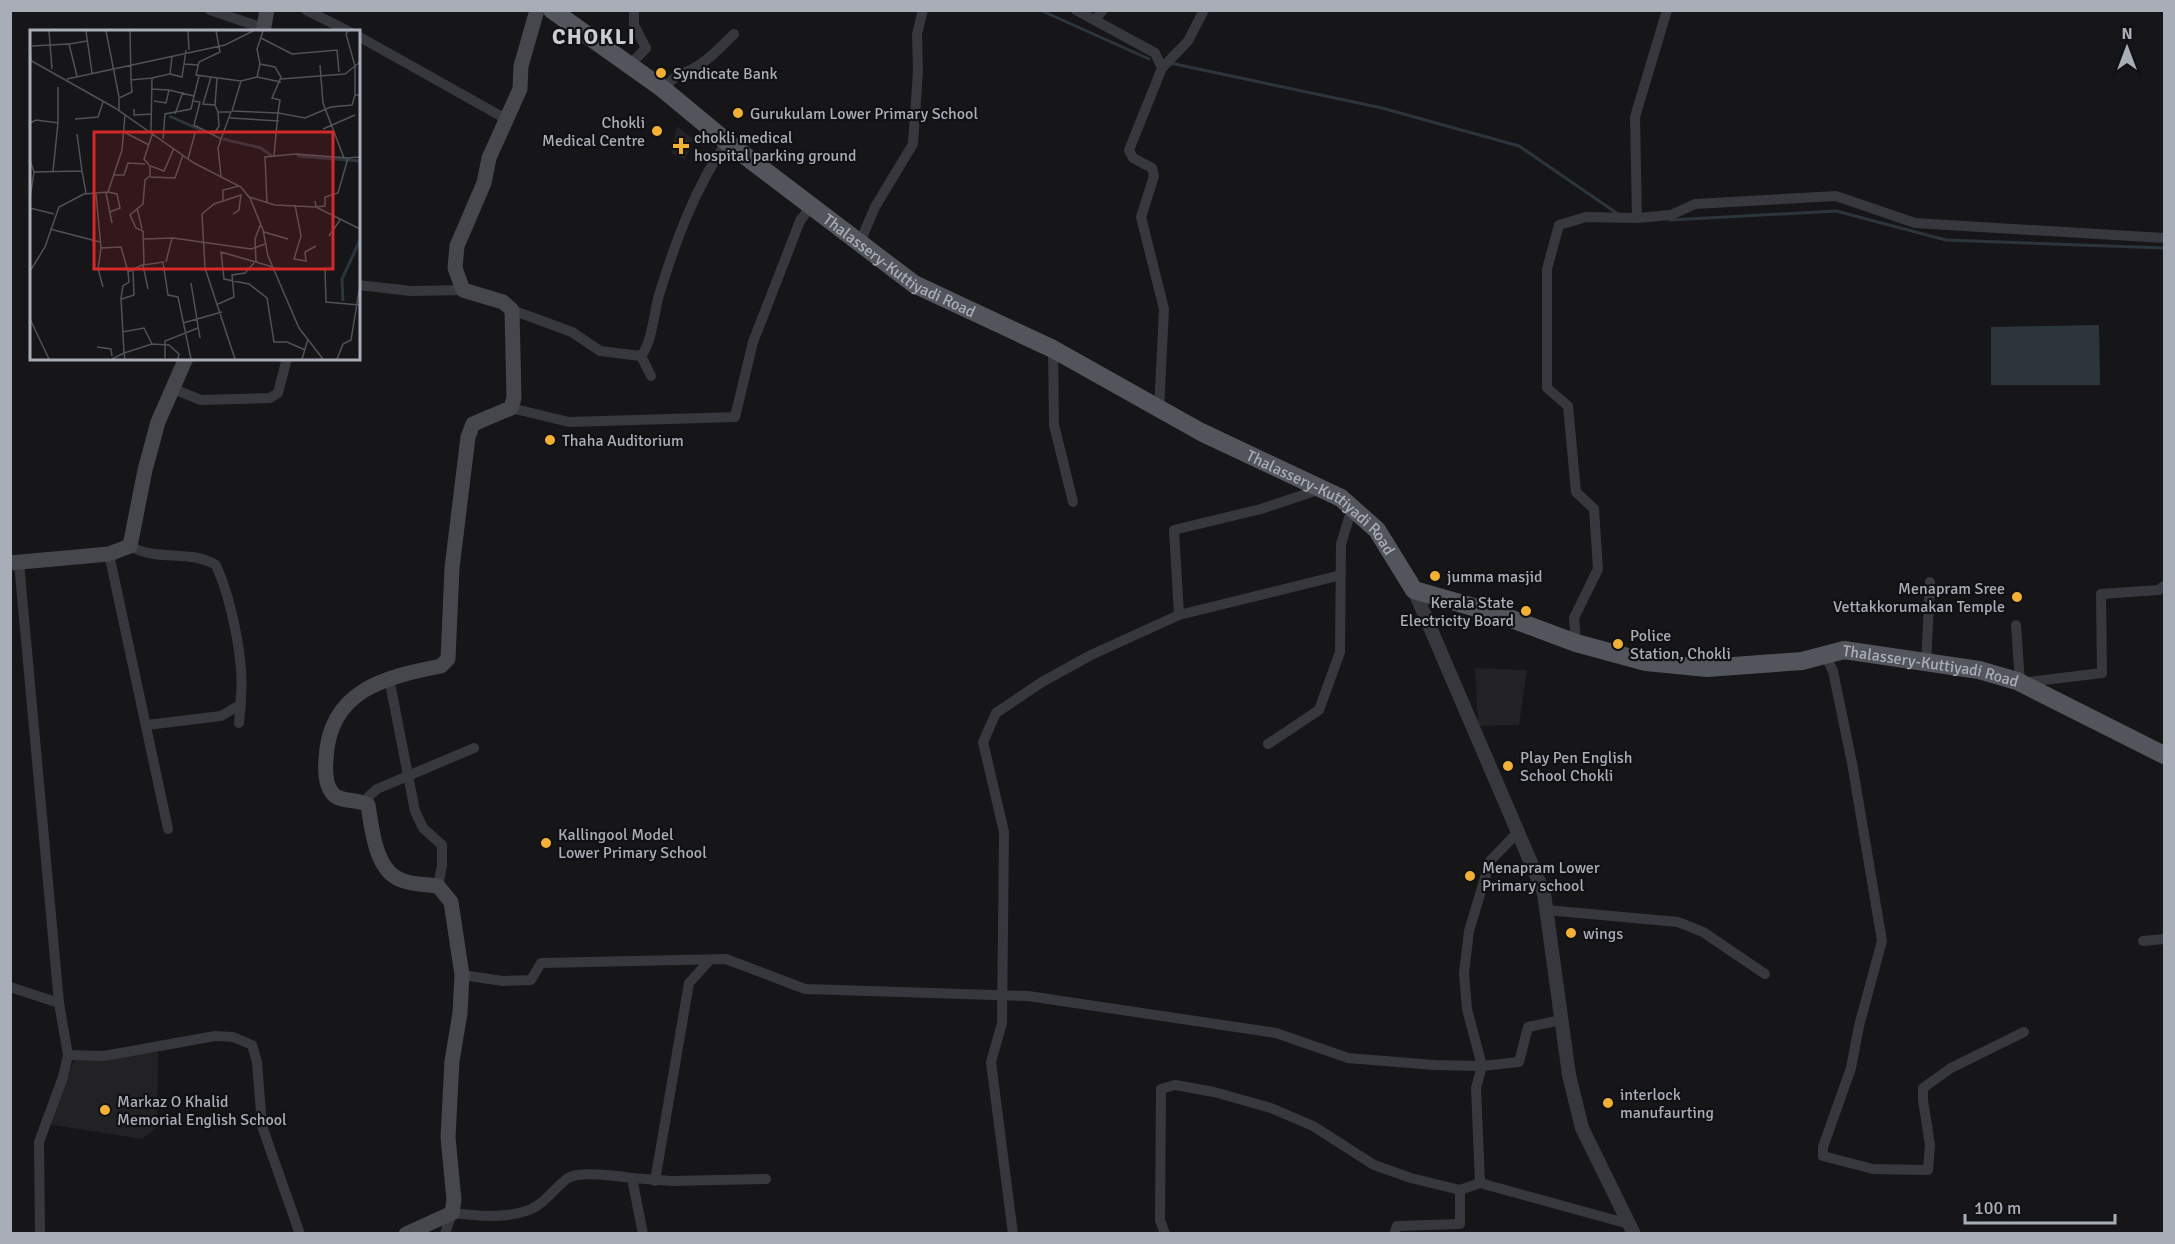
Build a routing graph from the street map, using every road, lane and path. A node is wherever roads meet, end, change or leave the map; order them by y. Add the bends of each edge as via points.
1 (210, 10) edge
2 (267, 10) edge
3 (306, 10) edge
4 (537, 10) edge
5 (552, 10) edge
6 (634, 10) edge
7 (923, 10) edge
8 (1076, 10) edge
9 (1103, 10) edge
10 (1204, 10) edge
11 (1667, 10) edge
12 (1095, 20) junction
13 (263, 30) edge
14 (346, 30) edge
15 (734, 34) dead end
16 (360, 37) edge
17 (630, 65) junction
18 (1162, 68) junction
19 (663, 89) junction
20 (506, 119) junction
21 (727, 142) junction
22 (811, 206) junction
23 (1634, 218) junction
24 (2164, 238) edge
25 (860, 242) junction
26 (360, 285) edge
27 (463, 290) junction
28 (512, 310) junction
29 (1053, 349) junction
30 (641, 356) junction
31 (185, 360) edge
32 (286, 360) edge
33 (651, 376) dead end
34 (171, 388) junction
35 (511, 408) junction
36 (1159, 410) junction
37 (1321, 489) junction
38 (1073, 502) dead end
39 (1352, 508) junction
40 (130, 546) junction
41 (109, 554) junction
42 (15, 563) edge
43 (1341, 575) junction
44 (1930, 582) dead end
45 (2164, 586) edge
46 (1414, 590) junction
47 (1179, 615) junction
48 (2016, 624) dead end
49 (1576, 644) junction
50 (1825, 655) junction
51 (1926, 664) junction
52 (389, 678) junction
53 (2020, 683) junction
54 (241, 696) junction
55 (239, 723) dead end
56 (147, 725) junction
57 (1268, 744) dead end
58 (474, 748) dead end
59 (2164, 754) edge
60 (408, 776) junction
61 (368, 805) junction
62 (168, 829) dead end
63 (1520, 831) junction
64 (438, 886) junction
65 (1546, 910) junction
66 (2164, 939) edge
67 (2143, 941) dead end
68 (710, 960) junction
69 (1765, 974) dead end
70 (462, 975) junction
71 (10, 987) edge
72 (1003, 995) junction
73 (59, 1003) junction
74 (1562, 1020) junction
75 (2024, 1032) dead end
76 (68, 1055) junction
77 (1482, 1066) junction
78 (632, 1178) junction
79 (766, 1179) dead end
80 (655, 1181) junction
81 (1480, 1183) junction
82 (1460, 1190) junction
83 (452, 1213) junction
84 (1632, 1229) edge
85 (40, 1233) edge
86 (300, 1233) edge
87 (406, 1233) edge
88 (445, 1233) edge
89 (643, 1233) edge
90 (1013, 1233) edge
91 (1165, 1233) edge
92 (1394, 1233) edge

1 - 13 street
2 - 13 main road
3 - 14 street
4 - 20 main road via 521,66 520,89
5 - 17 main road, Thalassery-Kuttiyadi Road
6 - 17 street via 634,26 646,48
7 - 25 street via 917,34 913,144 875,207
8 - 12 street
9 - 12 street
10 - 18 street via 1188,40
11 - 23 street via 1635,117
12 - 18 street via 1155,53
15 - 19 street via 693,70 680,73
16 - 20 street
17 - 19 main road, Thalassery-Kuttiyadi Road
18 - 36 street via 1129,150 1133,158 1152,168 1154,176 1141,217 1164,309
19 - 21 main road, Thalassery-Kuttiyadi Road
20 - 27 main road via 457,246 455,268
21 - 22 main road, Thalassery-Kuttiyadi Road
21 - 30 street via 712,163 686,221
22 - 25 main road, Thalassery-Kuttiyadi Road
22 - 35 street via 800,221 753,342 735,417 569,422
23 - 24 street via 1671,215 1695,204 1836,196 1915,223
23 - 49 street via 1586,217 1559,225 1547,269 1547,388 1569,406 1576,492 1593,508 1598,569 1574,618
25 - 29 main road, Thalassery-Kuttiyadi Road via 914,284
26 - 27 street via 411,291
27 - 28 main road via 503,302
28 - 30 street via 572,332 600,351
28 - 35 main road
29 - 36 main road, Thalassery-Kuttiyadi Road
29 - 38 street via 1054,425
30 - 33 street
31 - 34 main road
32 - 34 street via 278,393 270,398 201,400
34 - 40 main road via 145,470
35 - 52 main road via 473,424 468,437 452,568 448,659 441,666
36 - 37 main road, Thalassery-Kuttiyadi Road
37 - 39 main road, Thalassery-Kuttiyadi Road
37 - 47 street via 1261,509 1174,530
39 - 43 street via 1341,544
39 - 46 main road, Thalassery-Kuttiyadi Road via 1377,530
40 - 41 main road
40 - 54 street via 151,554 196,558 216,566 235,638
41 - 42 main road
41 - 56 street
42 - 73 street
43 - 47 street
43 - 57 street via 1340,652 1318,710
44 - 51 street
45 - 53 street via 2159,590 2101,594 2102,673
46 - 49 main road, Thalassery-Kuttiyadi Road via 1501,615
46 - 63 street
47 - 72 street via 1042,682 996,713 986,730 982,742 1004,832
48 - 53 street
49 - 50 main road, Thalassery-Kuttiyadi Road via 1646,662 1707,668 1802,661
50 - 51 main road, Thalassery-Kuttiyadi Road via 1844,650
50 - 75 street via 1833,671 1847,740 1882,941 1858,1026 1851,1068 1822,1156 1873,1169 1928,1170 1930,1145 1923,1088 1951,1068
51 - 53 main road, Thalassery-Kuttiyadi Road via 1979,670
52 - 60 street
52 - 61 main road via 344,707 332,724 326,751 325,770 335,797
53 - 59 main road, Thalassery-Kuttiyadi Road
54 - 55 street
54 - 56 street via 240,705 221,716
56 - 62 street
58 - 60 street
60 - 61 street via 377,789 369,796
60 - 64 street via 423,828 442,846
61 - 64 main road via 386,870 404,882
63 - 65 street via 1544,893
63 - 77 street via 1490,861 1469,931 1464,973 1467,1009
64 - 70 main road via 451,902
65 - 69 street via 1678,922 1702,932
65 - 74 street
66 - 67 street
68 - 70 street via 541,963 531,980 503,981
68 - 72 street via 726,959 805,990
68 - 80 street via 689,983
70 - 83 main road via 448,1137
71 - 73 street
72 - 77 street via 1276,1034 1348,1058
72 - 90 street via 1002,1023 991,1062
73 - 76 street
74 - 77 street via 1528,1027 1519,1062
74 - 84 street via 1569,1075 1582,1128
76 - 85 street via 39,1142
76 - 86 street via 104,1056 215,1036 233,1037 252,1045 258,1062 262,1126
77 - 81 street via 1476,1088
78 - 80 street
78 - 83 street via 573,1175 531,1209 510,1215
78 - 89 street
79 - 80 street
81 - 82 street
81 - 84 street
82 - 91 street via 1374,1164 1313,1126 1271,1108 1175,1085 1161,1089 1160,1220
82 - 92 street via 1460,1224 1397,1226
83 - 87 main road
83 - 88 street

